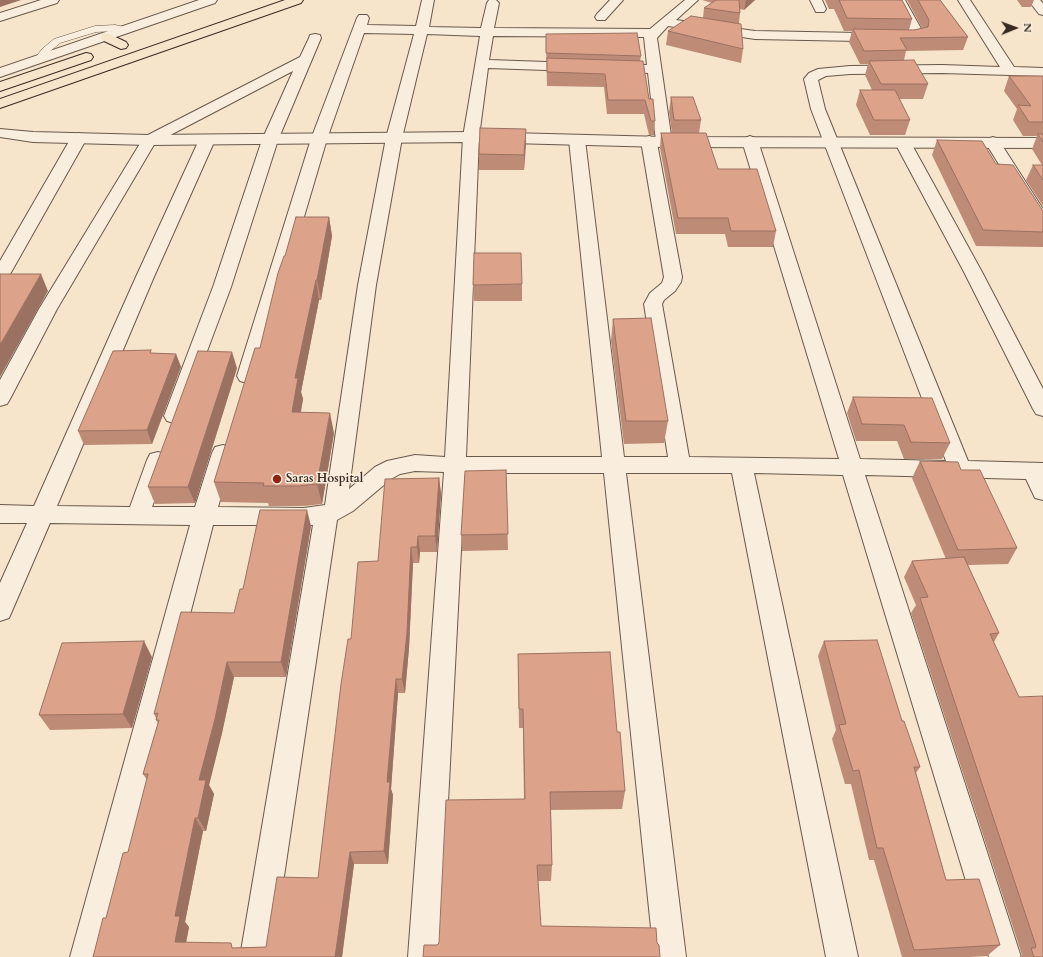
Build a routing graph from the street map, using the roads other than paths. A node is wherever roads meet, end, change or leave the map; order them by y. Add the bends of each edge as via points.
1 (53, 0) edge
2 (211, 0) edge
3 (296, 0) edge
4 (428, 0) edge
5 (617, 0) edge
6 (692, 0) edge
7 (899, 0) edge
8 (964, 0) edge
9 (1034, 0) edge
10 (493, 3) dead end
11 (1043, 11) edge
12 (601, 17) dead end
13 (0, 18) edge
14 (666, 22) junction
15 (422, 30) junction
16 (487, 32) junction
17 (653, 33) junction
18 (108, 37) joint
19 (315, 38) dead end
20 (126, 39) junction
21 (42, 59) junction
22 (305, 60) junction
23 (483, 64) junction
24 (584, 67) edge
25 (600, 68) edge
26 (654, 69) junction
27 (1010, 71) junction
28 (1043, 72) edge
29 (0, 73) edge
30 (0, 87) edge
31 (0, 104) edge
32 (0, 133) edge
33 (471, 137) junction
34 (79, 138) junction
35 (394, 138) junction
36 (319, 139) junction
37 (149, 140) junction
38 (207, 140) junction
39 (270, 140) junction
40 (577, 140) junction
41 (657, 141) junction
42 (750, 141) junction
43 (832, 142) junction
44 (993, 142) junction
45 (903, 143) junction
46 (1043, 143) edge
47 (1043, 222) edge
48 (0, 276) edge
49 (241, 394) edge
50 (0, 399) edge
51 (1043, 409) edge
52 (227, 440) edge
53 (455, 465) junction
54 (615, 466) junction
55 (680, 466) junction
56 (741, 466) junction
57 (851, 467) junction
58 (960, 470) junction
59 (1038, 471) edge
60 (1043, 492) edge
61 (330, 513) junction
62 (0, 514) edge
63 (43, 514) junction
64 (138, 515) junction
65 (204, 515) junction
66 (0, 611) edge
67 (86, 957) edge
68 (256, 957) edge
69 (424, 957) edge
70 (670, 957) edge
71 (842, 957) edge
72 (1006, 957) edge

1 - 13 street
2 - 20 street
3 - 31 main road
4 - 15 street
5 - 12 street
6 - 14 street
7 - 14 street via 918,36 910,38 755,35
8 - 27 street
9 - 11 street
10 - 16 street
14 - 17 street
15 - 16 street
15 - 35 street
15 - 36 street via 361,24
16 - 17 street
16 - 23 street
17 - 26 street via 650,38
18 - 20 main road
18 - 21 street
19 - 22 street
20 - 21 lane via 115,28 95,29 57,42 45,51
20 - 30 main road via 102,52
21 - 29 street
22 - 37 street
22 - 39 street
23 - 24 street
23 - 33 street
25 - 26 street
26 - 41 street
27 - 28 street
27 - 43 street via 942,69 823,72 811,79 818,109
32 - 34 street
33 - 35 street
33 - 40 street
33 - 53 street
34 - 37 street
34 - 48 street
35 - 36 street
35 - 61 street
36 - 39 street
36 - 49 street
37 - 38 street
37 - 50 street via 48,309
38 - 39 street
38 - 63 street
39 - 64 street via 222,287
40 - 41 street
40 - 54 street
41 - 42 street
41 - 55 street via 673,277 669,287 656,297 653,304
42 - 43 street
42 - 57 street
43 - 45 street
43 - 58 street
44 - 45 street
44 - 46 street
44 - 47 street
45 - 51 street
52 - 65 street
53 - 54 street
53 - 61 street via 415,463 395,467 383,473 353,499
53 - 69 street
54 - 55 street
54 - 70 street
55 - 56 street
56 - 57 street
56 - 71 street
57 - 58 street
57 - 72 street
58 - 59 street
59 - 60 street
61 - 65 street via 304,517
61 - 68 street
62 - 63 street
63 - 64 street
63 - 66 street
64 - 65 street
65 - 67 street

